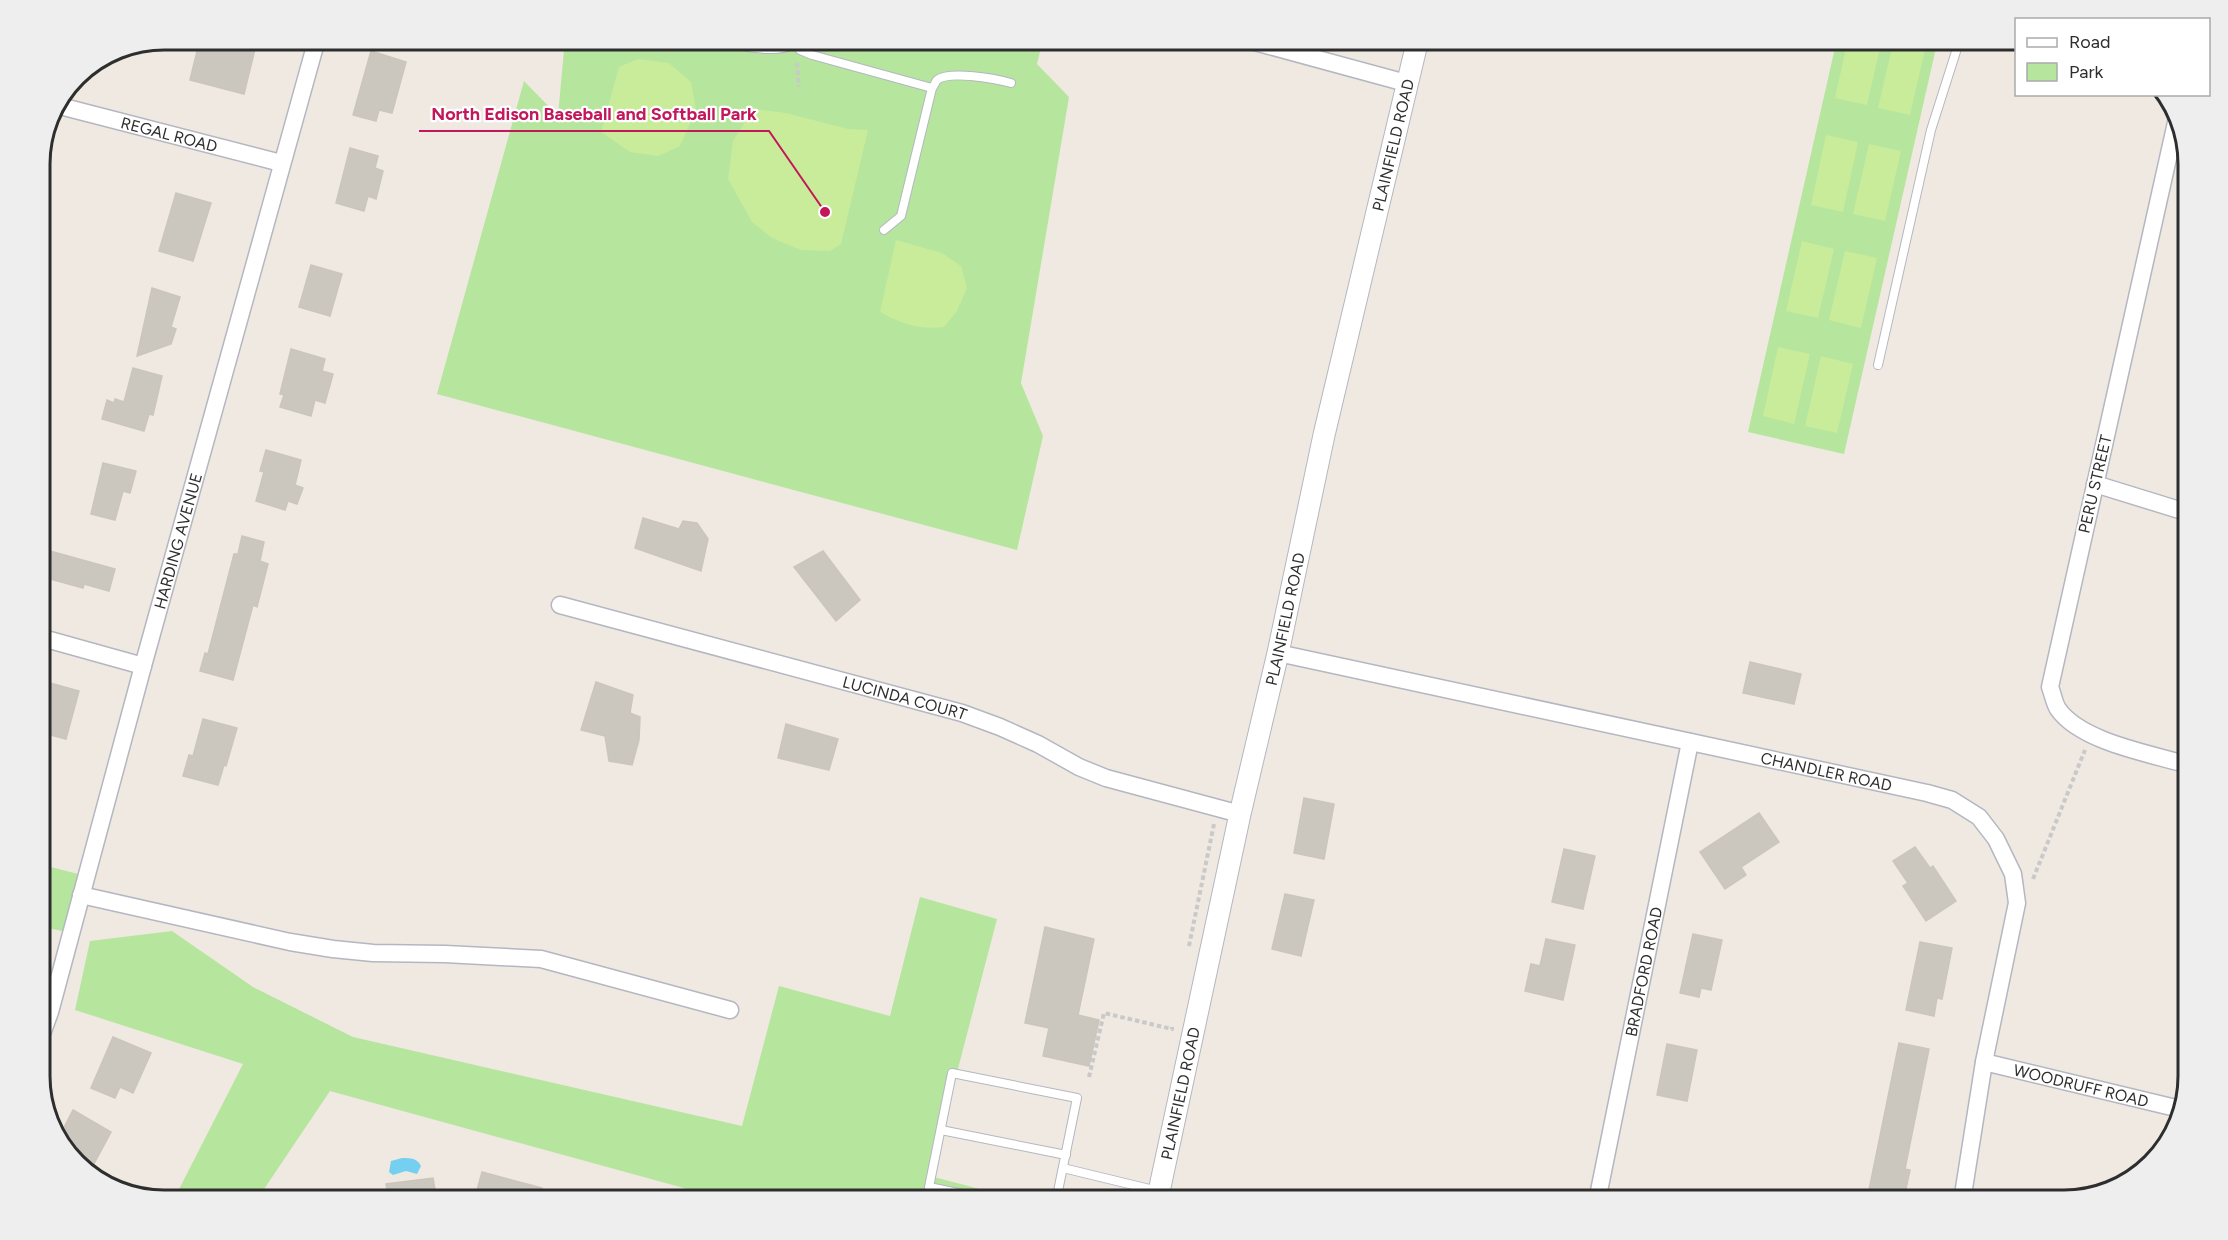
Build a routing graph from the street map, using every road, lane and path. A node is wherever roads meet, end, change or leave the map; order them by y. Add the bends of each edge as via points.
1 (314, 50) edge
2 (800, 50) edge
3 (1284, 50) edge
4 (1415, 50) edge
5 (1956, 50) edge
6 (1011, 83) dead end
7 (1406, 83) junction
8 (933, 88) junction
9 (65, 107) edge
10 (2174, 133) edge
11 (281, 164) junction
12 (884, 230) dead end
13 (1878, 365) dead end
14 (2096, 484) junction
15 (2178, 510) edge
16 (560, 605) dead end
17 (50, 640) edge
18 (1278, 653) junction
19 (142, 666) junction
20 (2091, 735) junction
21 (1690, 742) junction
22 (2178, 762) edge
23 (1217, 809) junction
24 (1240, 814) junction
25 (2031, 882) dead end
26 (81, 895) junction
27 (1188, 948) dead end
28 (730, 1010) dead end
29 (50, 1012) edge
30 (1174, 1018) dead end
31 (1984, 1062) junction
32 (1089, 1077) dead end
33 (2175, 1107) edge
34 (940, 1130) junction
35 (1066, 1155) junction
36 (1064, 1168) junction
37 (944, 1190) edge
38 (1059, 1190) edge
39 (1138, 1190) edge
40 (1159, 1190) edge
41 (1599, 1190) edge
42 (1964, 1190) edge

1 - 11 street, HARDING AVENUE
2 - 8 lane
3 - 7 street
4 - 7 street, PLAINFIELD ROAD
5 - 13 lane via 1931,130
6 - 8 lane via 982,76 945,76 936,80
7 - 18 street, PLAINFIELD ROAD via 1326,424
8 - 12 lane via 901,216
9 - 11 street, REGAL ROAD
10 - 14 street, PERU STREET
11 - 19 street, HARDING AVENUE
14 - 15 street
14 - 20 street, PERU STREET via 2050,687 2058,708 2077,728
16 - 23 street, LUCINDA COURT via 962,713 1038,744 1106,778
17 - 19 street
18 - 21 street, CHANDLER ROAD
18 - 24 street, PLAINFIELD ROAD
19 - 26 street, HARDING AVENUE
20 - 22 street, PERU STREET
20 - 25 path
21 - 31 street, CHANDLER ROAD via 1927,793 1952,800 1979,817 1996,839 2013,874 2018,903
21 - 41 street, BRADFORD ROAD
23 - 24 street, LUCINDA COURT
23 - 27 path
24 - 40 street, PLAINFIELD ROAD
26 - 28 street via 333,949 541,959
26 - 29 street, HARDING AVENUE
30 - 32 path via 1172,1029 1104,1013
31 - 33 street, WOODRUFF ROAD
31 - 42 street, CHANDLER ROAD
34 - 35 lane
34 - 35 lane via 952,1073 1077,1098
34 - 37 lane via 929,1187
35 - 36 lane
36 - 38 lane
36 - 39 lane

